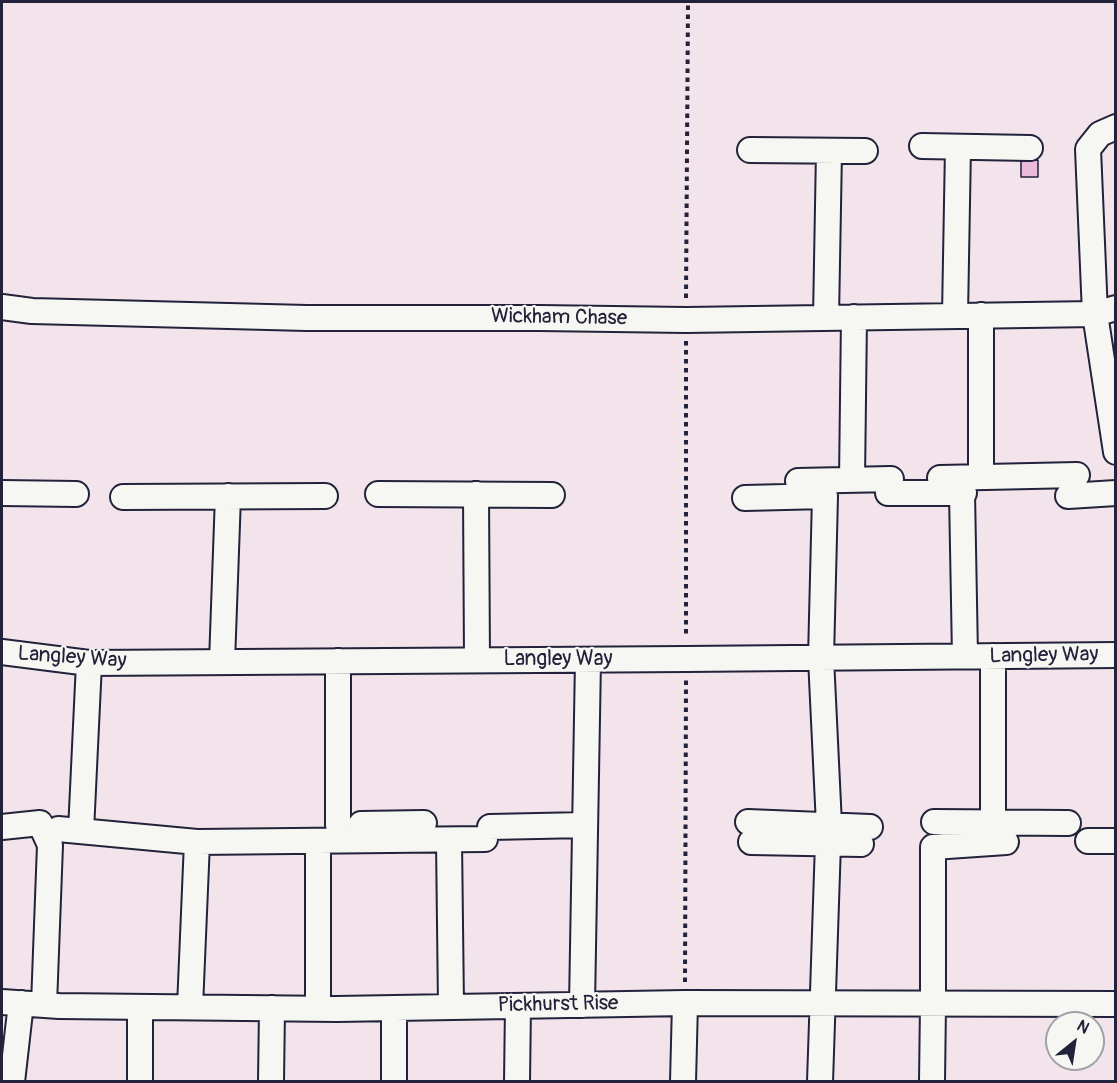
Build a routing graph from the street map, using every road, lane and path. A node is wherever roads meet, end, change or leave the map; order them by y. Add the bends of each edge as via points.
1 (688, 2) edge
2 (1116, 127) edge
3 (922, 146) dead end
4 (958, 147) junction
5 (1030, 148) dead end
6 (750, 150) dead end
7 (829, 151) junction
8 (865, 152) dead end
9 (2, 307) edge
10 (1105, 311) edge
11 (955, 315) junction
12 (981, 315) junction
13 (854, 317) junction
14 (826, 318) junction
15 (686, 320) junction
16 (1116, 452) edge
17 (981, 477) junction
18 (940, 478) dead end
19 (852, 480) junction
20 (771, 481) dead end
21 (962, 492) junction
22 (1019, 492) dead end
23 (2, 493) edge
24 (1116, 493) edge
25 (76, 494) dead end
26 (378, 494) dead end
27 (476, 495) junction
28 (552, 495) dead end
29 (228, 496) junction
30 (325, 496) dead end
31 (123, 497) dead end
32 (746, 498) dead end
33 (2, 652) edge
34 (1116, 655) edge
35 (965, 656) junction
36 (993, 656) junction
37 (821, 658) junction
38 (686, 659) junction
39 (477, 660) junction
40 (588, 660) junction
41 (338, 661) junction
42 (222, 662) junction
43 (89, 663) junction
44 (424, 822) dead end
45 (934, 822) dead end
46 (1068, 823) dead end
47 (338, 825) junction
48 (585, 825) junction
49 (2, 827) edge
50 (239, 827) dead end
51 (750, 832) dead end
52 (999, 832) junction
53 (828, 834) junction
54 (865, 835) dead end
55 (449, 840) junction
56 (318, 841) junction
57 (1088, 841) dead end
58 (1116, 841) edge
59 (197, 842) junction
60 (22, 1003) edge
61 (685, 1003) junction
62 (822, 1004) junction
63 (933, 1004) junction
64 (1116, 1004) edge
65 (582, 1005) junction
66 (518, 1006) junction
67 (140, 1007) junction
68 (190, 1007) junction
69 (451, 1007) junction
70 (272, 1008) junction
71 (318, 1008) junction
72 (394, 1008) junction
73 (12, 1082) edge
74 (140, 1082) edge
75 (271, 1082) edge
76 (394, 1082) edge
77 (517, 1082) edge
78 (683, 1082) edge
79 (820, 1082) edge
80 (932, 1082) edge

1 - 15 path
2 - 10 street via 1100,134 1088,149
3 - 4 street
4 - 5 street
4 - 11 street
6 - 7 street
7 - 8 street
7 - 14 street
9 - 15 street, Wickham Chase via 307,318
10 - 12 street, Wickham Chase
10 - 16 street
11 - 12 street, Wickham Chase
11 - 13 street, Wickham Chase
12 - 17 street
13 - 14 street, Wickham Chase
13 - 19 street
14 - 15 street, Wickham Chase
15 - 38 path
17 - 18 street
17 - 24 street
19 - 20 street
19 - 21 street
21 - 22 street
21 - 35 street
23 - 25 street
26 - 27 street
27 - 28 street
27 - 39 street
29 - 30 street
29 - 31 street
29 - 42 street
32 - 37 street via 825,496
33 - 43 street, Langley Way
34 - 36 street, Langley Way
35 - 36 street, Langley Way
35 - 37 street, Langley Way
36 - 52 street
37 - 38 street, Langley Way
37 - 53 street
38 - 40 street, Langley Way
38 - 61 path
39 - 40 street, Langley Way
39 - 41 street, Langley Way
40 - 48 street
41 - 42 street, Langley Way
41 - 47 street
42 - 43 street, Langley Way
43 - 59 street via 70,830
44 - 47 street
45 - 52 street
46 - 52 street
47 - 50 street
48 - 55 street
48 - 65 street
49 - 60 street via 40,823 50,845
51 - 53 street
52 - 63 street via 933,847
53 - 54 street
53 - 62 street
55 - 56 street
55 - 69 street
56 - 59 street
56 - 71 street
57 - 58 street
59 - 68 street
60 - 67 street, Pickhurst Rise
60 - 73 street
61 - 62 street, Pickhurst Rise
61 - 65 street, Pickhurst Rise
61 - 78 street
62 - 63 street, Pickhurst Rise
62 - 79 street
63 - 64 street, Pickhurst Rise
63 - 80 street
65 - 66 street, Pickhurst Rise
66 - 69 street, Pickhurst Rise
66 - 77 street
67 - 68 street, Pickhurst Rise
67 - 74 street
68 - 70 street, Pickhurst Rise
69 - 72 street, Pickhurst Rise
70 - 71 street, Pickhurst Rise
70 - 75 street
71 - 72 street, Pickhurst Rise
72 - 76 street

